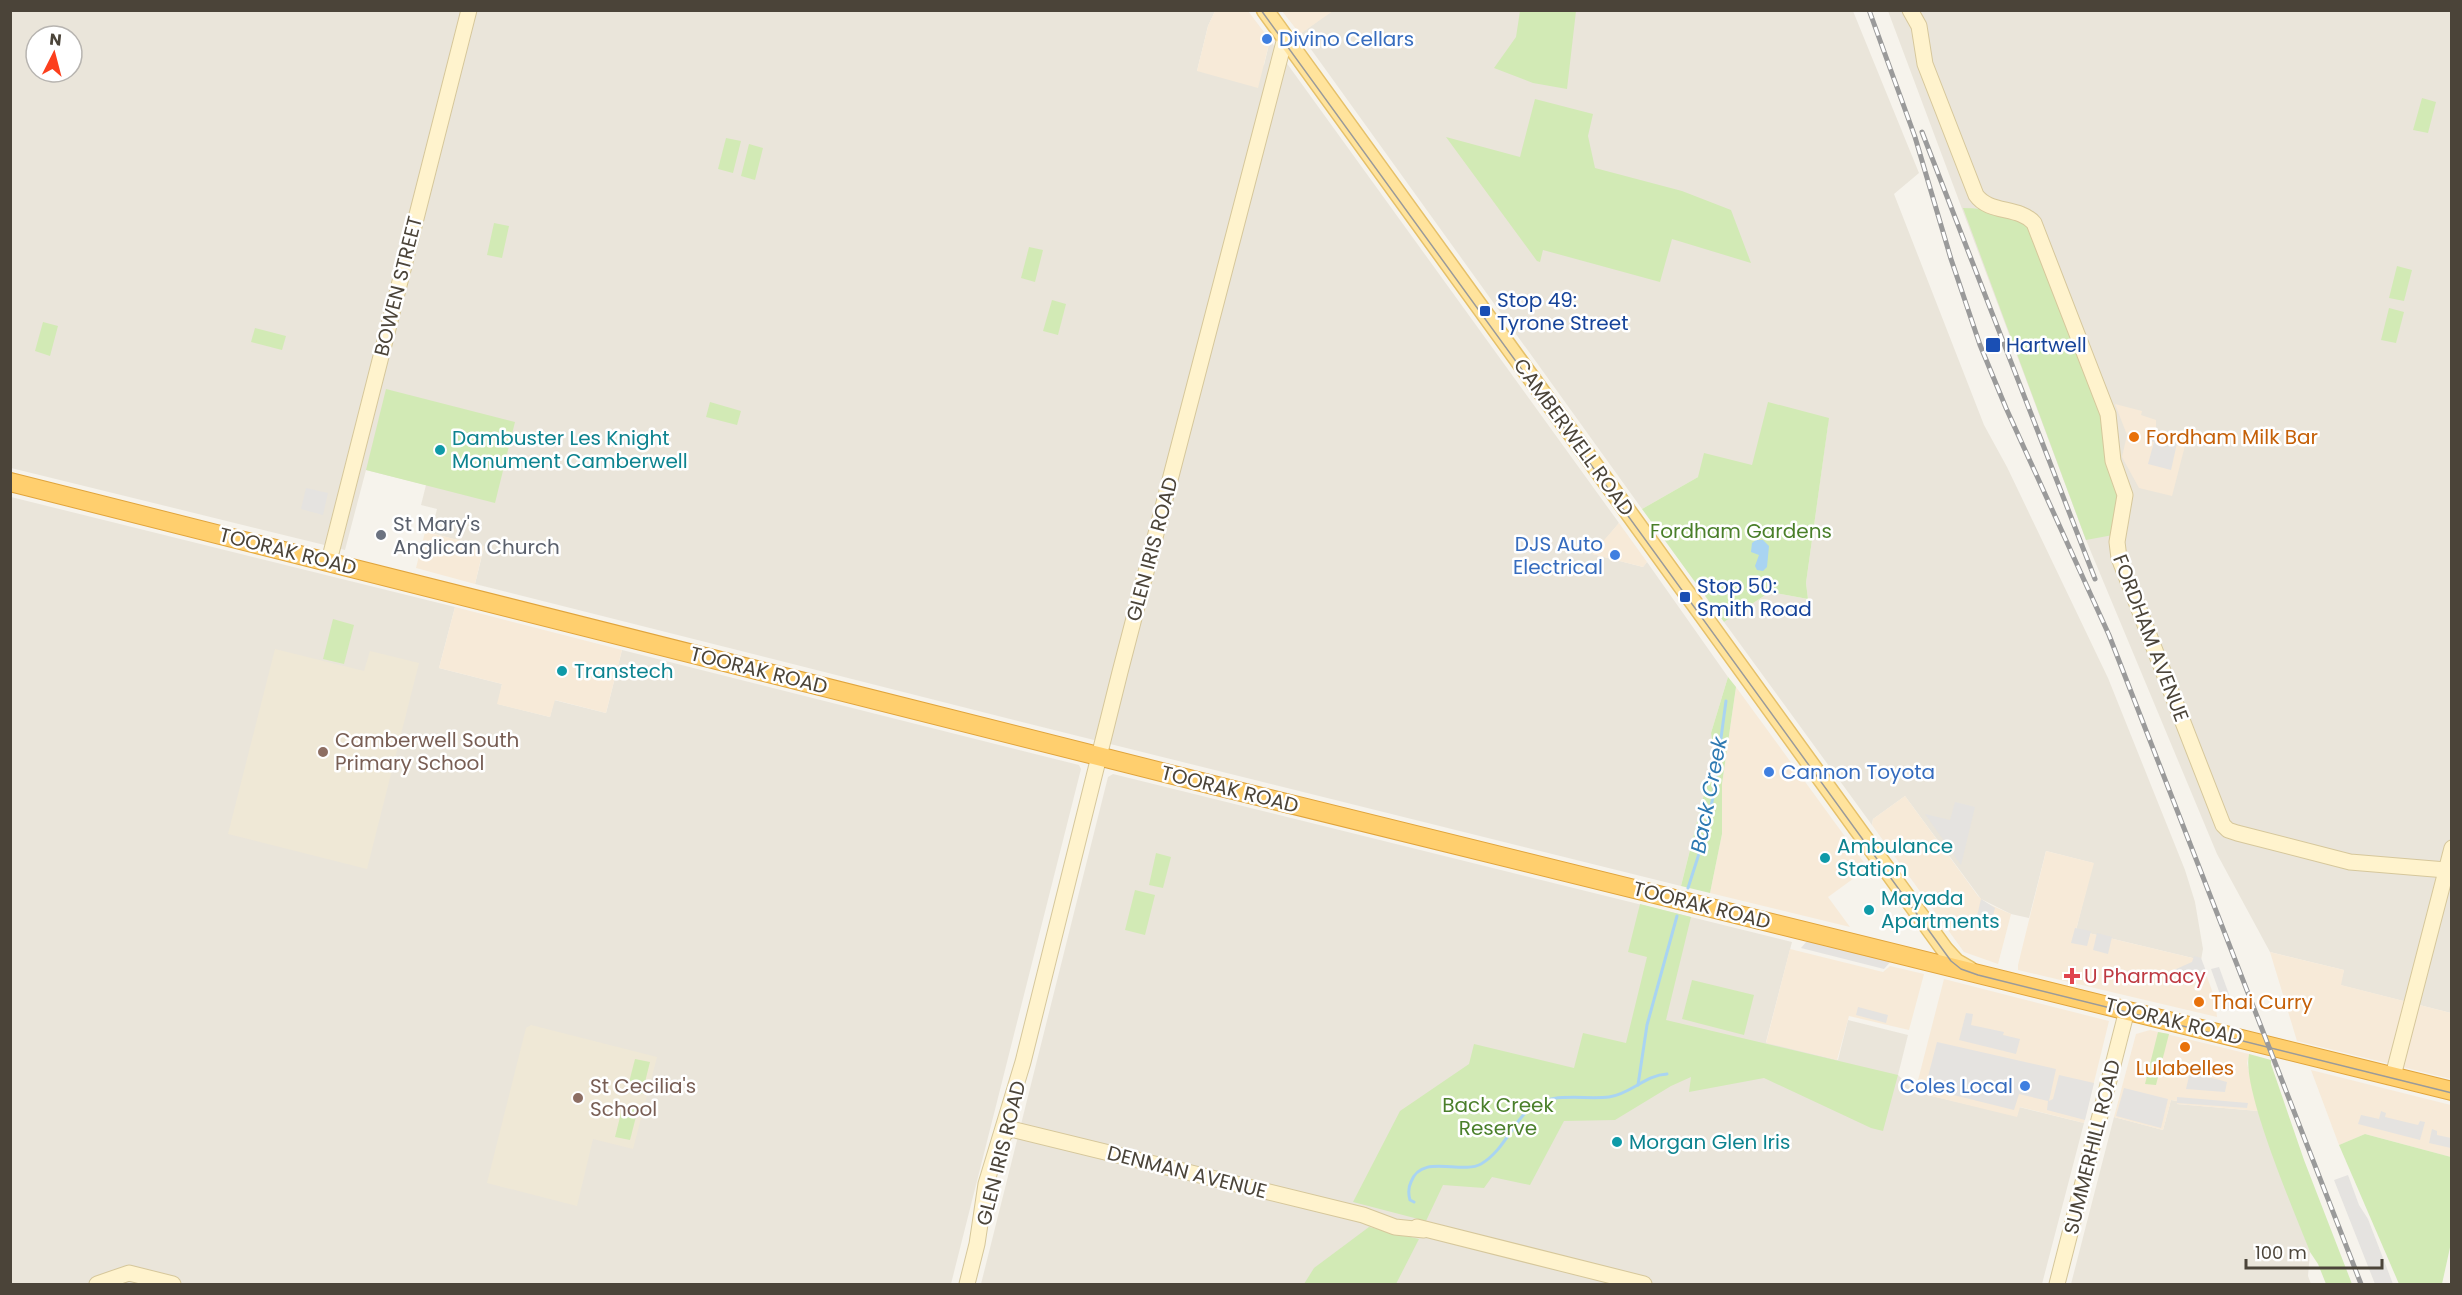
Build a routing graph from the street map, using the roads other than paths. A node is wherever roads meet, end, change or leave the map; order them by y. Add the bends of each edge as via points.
1 (469, 10) edge
2 (1265, 10) edge
3 (1903, 10) edge
4 (1910, 10) edge
5 (1285, 38) junction
6 (1925, 64) junction
7 (10, 482) edge
8 (328, 561) junction
9 (1099, 756) junction
10 (2451, 848) edge
11 (2446, 870) junction
12 (1934, 934) junction
13 (1914, 958) junction
14 (1974, 972) junction
15 (2127, 1010) junction
16 (2393, 1076) junction
17 (2451, 1091) edge
18 (1009, 1122) junction
19 (977, 1244) junction
20 (97, 1284) edge
21 (173, 1284) edge
22 (967, 1284) edge
23 (1644, 1284) edge
24 (2057, 1284) edge

1 - 8 street, BOWEN STREET
2 - 5 main road, CAMBERWELL ROAD
3 - 6 street, FORDHAM AVENUE
4 - 6 street, FORDHAM AVENUE via 1919,26
5 - 9 street, GLEN IRIS ROAD
5 - 12 main road, CAMBERWELL ROAD
6 - 11 street, FORDHAM AVENUE via 1978,198 1988,205 2029,217 2045,248 2108,414 2113,461 2125,495 2117,542 2119,558 2223,825 2237,834 2349,862
7 - 8 highway, TOORAK ROAD
8 - 9 highway, TOORAK ROAD
9 - 13 highway, TOORAK ROAD
9 - 18 street, GLEN IRIS ROAD
10 - 11 street
11 - 16 street
12 - 13 main road via 1930,952
12 - 14 main road, CAMBERWELL ROAD via 1952,958
13 - 14 highway, TOORAK ROAD
14 - 15 highway, TOORAK ROAD
15 - 16 highway, TOORAK ROAD
15 - 24 street, SUMMERHILL ROAD
16 - 17 highway, TOORAK ROAD
18 - 19 street, GLEN IRIS ROAD via 998,1182
18 - 19 street, GLEN IRIS ROAD via 987,1184
18 - 23 street, DENMAN AVENUE
19 - 22 street, GLEN IRIS ROAD
20 - 21 street via 129,1273

